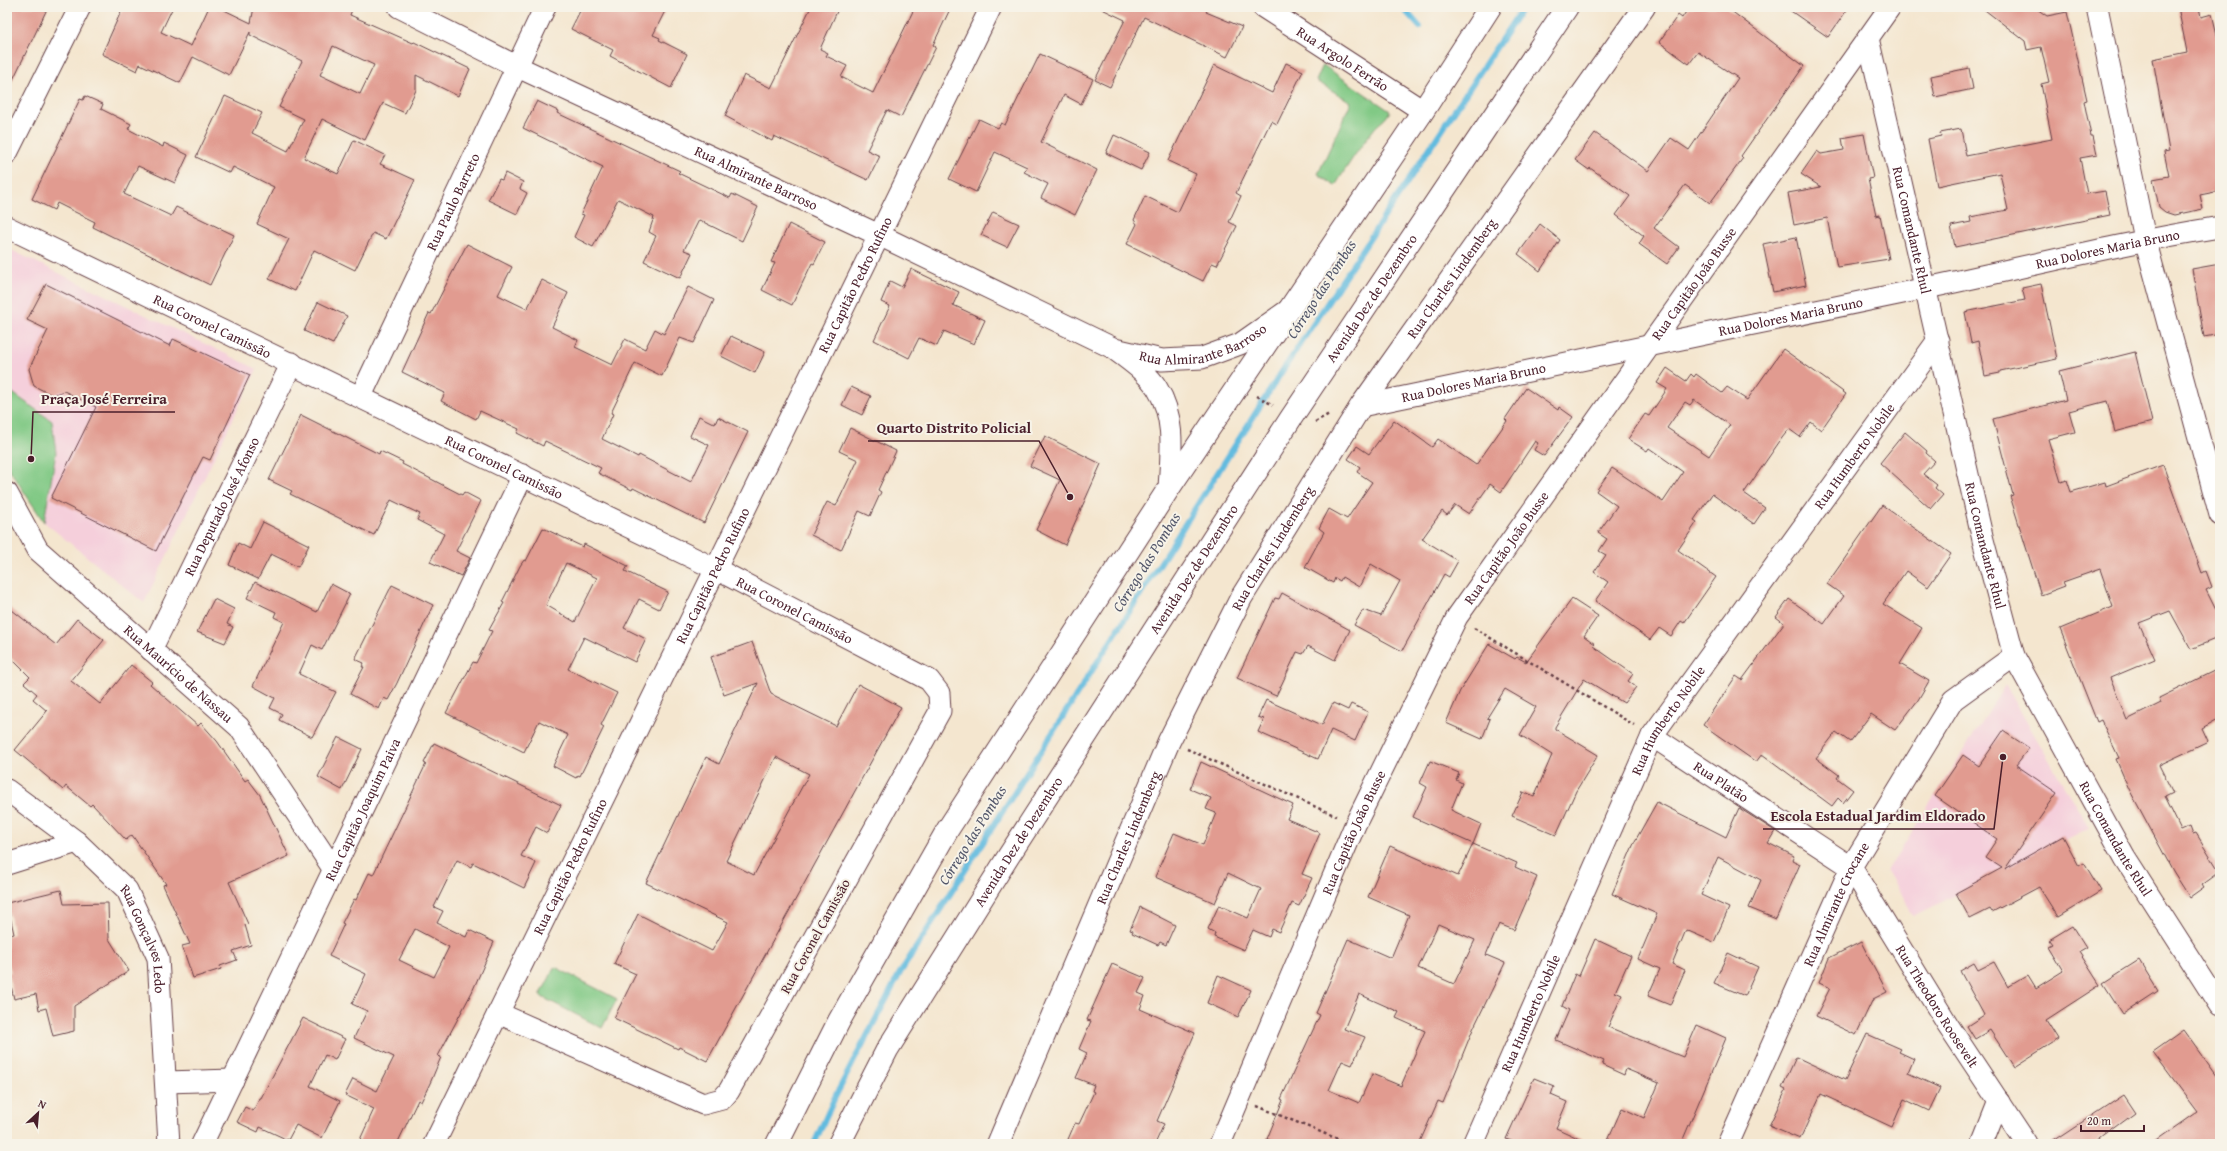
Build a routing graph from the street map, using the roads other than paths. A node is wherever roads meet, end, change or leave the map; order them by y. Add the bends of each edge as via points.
1 (80, 7) edge
2 (399, 7) edge
3 (545, 7) edge
4 (991, 7) edge
5 (1263, 7) edge
6 (1490, 7) edge
7 (1567, 7) edge
8 (1644, 7) edge
9 (1890, 7) edge
10 (2098, 7) edge
11 (1868, 38) junction
12 (518, 67) junction
13 (1423, 111) junction
14 (7, 153) edge
15 (7, 227) edge
16 (2220, 227) edge
17 (880, 235) junction
18 (2145, 239) junction
19 (1924, 288) junction
20 (1287, 311) junction
21 (1938, 340) junction
22 (1653, 343) junction
23 (1113, 348) junction
24 (292, 364) junction
25 (361, 396) junction
26 (1361, 406) junction
27 (523, 475) junction
28 (1168, 488) junction
29 (7, 494) edge
30 (2220, 515) edge
31 (716, 569) junction
32 (151, 650) junction
33 (2014, 656) junction
34 (1652, 736) junction
35 (7, 790) edge
36 (77, 842) junction
37 (7, 864) edge
38 (1851, 867) junction
39 (334, 870) junction
40 (2220, 1006) edge
41 (498, 1013) junction
42 (233, 1080) junction
43 (166, 1082) junction
44 (1999, 1101) junction
45 (169, 1144) edge
46 (202, 1144) edge
47 (434, 1144) edge
48 (778, 1144) edge
49 (839, 1144) edge
50 (998, 1144) edge
51 (1220, 1144) edge
52 (1473, 1144) edge
53 (1728, 1144) edge
54 (1982, 1144) edge
55 (2027, 1144) edge

1 - 14 street
2 - 12 street, Rua Almirante Barroso
3 - 12 street, Rua Paulo Barreto
4 - 17 street, Rua Capitão Pedro Rufino
5 - 13 street, Rua Argolo Ferrão
6 - 13 main road
7 - 49 main road, Avenida Dez de Dezembro via 1290,418 1008,858 887,1050
8 - 26 main road, Rua Charles Lindemberg
9 - 11 street, Rua Capitão João Busse
10 - 18 street
11 - 19 street, Rua Comandante Rhul
11 - 22 street, Rua Capitão João Busse
12 - 17 street, Rua Almirante Barroso
12 - 25 street, Rua Paulo Barreto
13 - 20 main road
15 - 24 street, Rua Coronel Camissão
16 - 18 street, Rua Dolores Maria Bruno
17 - 23 street, Rua Almirante Barroso
17 - 31 street, Rua Capitão Pedro Rufino
18 - 19 street, Rua Dolores Maria Bruno
18 - 30 street
19 - 21 street, Rua Comandante Rhul
19 - 22 street, Rua Dolores Maria Bruno
20 - 23 street, Rua Almirante Barroso via 1240,344 1202,358 1162,360
20 - 28 main road
21 - 33 street, Rua Comandante Rhul via 1983,540
21 - 34 street, Rua Humberto Nobile
22 - 26 street, Rua Dolores Maria Bruno
22 - 51 street, Rua Capitão João Busse via 1457,617 1355,825
23 - 28 street, Rua Almirante Barroso via 1152,382 1166,409 1172,440
24 - 25 street, Rua Coronel Camissão
24 - 32 street, Rua Deputado José Afonso
25 - 27 street, Rua Coronel Camissão
26 - 50 main road, Rua Charles Lindemberg via 1241,598 1169,741 1042,1046
27 - 31 street, Rua Coronel Camissão
27 - 39 street, Rua Capitão Joaquim Paiva
28 - 48 main road via 948,829 839,1021
29 - 32 street, Rua Maurício de Nassau via 38,550
31 - 41 street, Rua Capitão Pedro Rufino
31 - 41 street, Rua Coronel Camissão via 930,680 939,693 940,711 733,1084 722,1099 703,1104
32 - 39 street, Rua Maurício de Nassau via 238,727
33 - 38 street, Rua Almirante Crocane via 1953,700
33 - 40 street, Rua Comandante Rhul via 2125,858
34 - 38 street, Rua Platão
34 - 52 street, Rua Humberto Nobile
35 - 36 street, Rua Gonçalves Ledo
36 - 37 street
36 - 43 street, Rua Gonçalves Ledo via 127,890 158,958
38 - 44 street, Rua Theodoro Roosevelt via 1948,1025
38 - 53 street, Rua Almirante Crocane
39 - 42 street, Rua Capitão Joaquim Paiva
41 - 47 street, Rua Capitão Pedro Rufino
42 - 43 street
42 - 46 street, Rua Capitão Joaquim Paiva
43 - 45 street, Rua Gonçalves Ledo
44 - 54 street
44 - 55 street, Rua Theodoro Roosevelt

